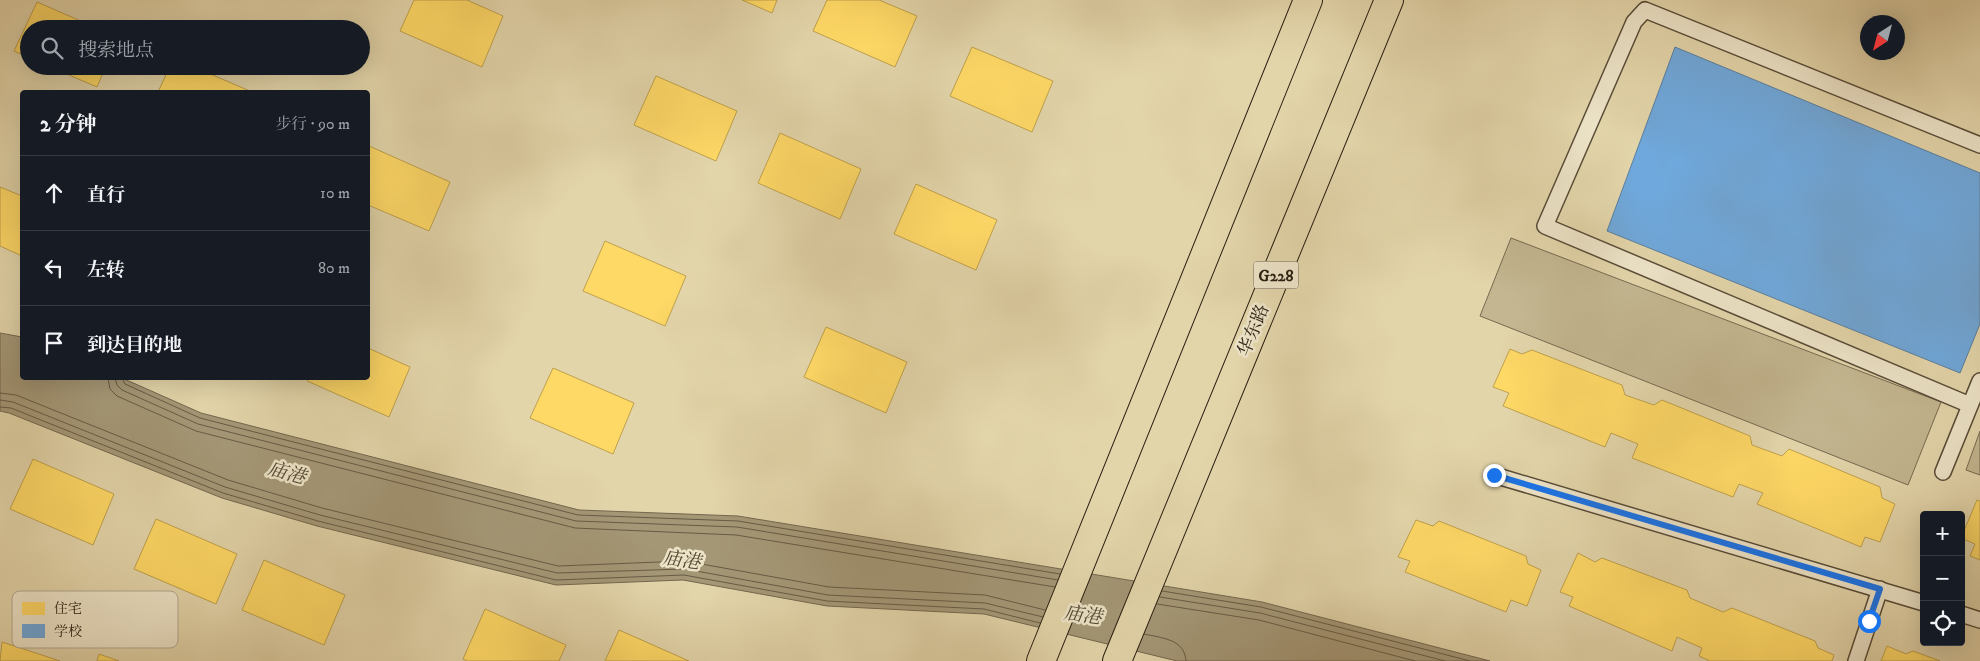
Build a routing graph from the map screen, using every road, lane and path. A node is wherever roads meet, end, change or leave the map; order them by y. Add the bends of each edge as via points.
1 (1308, 0) edge
2 (1389, 0) edge
3 (1980, 145) edge
4 (1980, 381) edge
5 (1970, 405) junction
6 (1943, 472) dead end
7 (1494, 475) dead end
8 (1880, 589) junction
9 (1920, 602) edge
10 (1965, 615) edge
11 (1980, 620) edge
12 (1042, 658) edge
13 (1117, 661) edge
14 (1856, 661) edge

1 - 12 highway
2 - 13 highway, 华东路 / G228
3 - 5 lane via 1645,10 1634,22 1545,226
4 - 5 lane
5 - 6 lane
7 - 8 lane
8 - 9 lane
8 - 14 lane
10 - 11 lane

